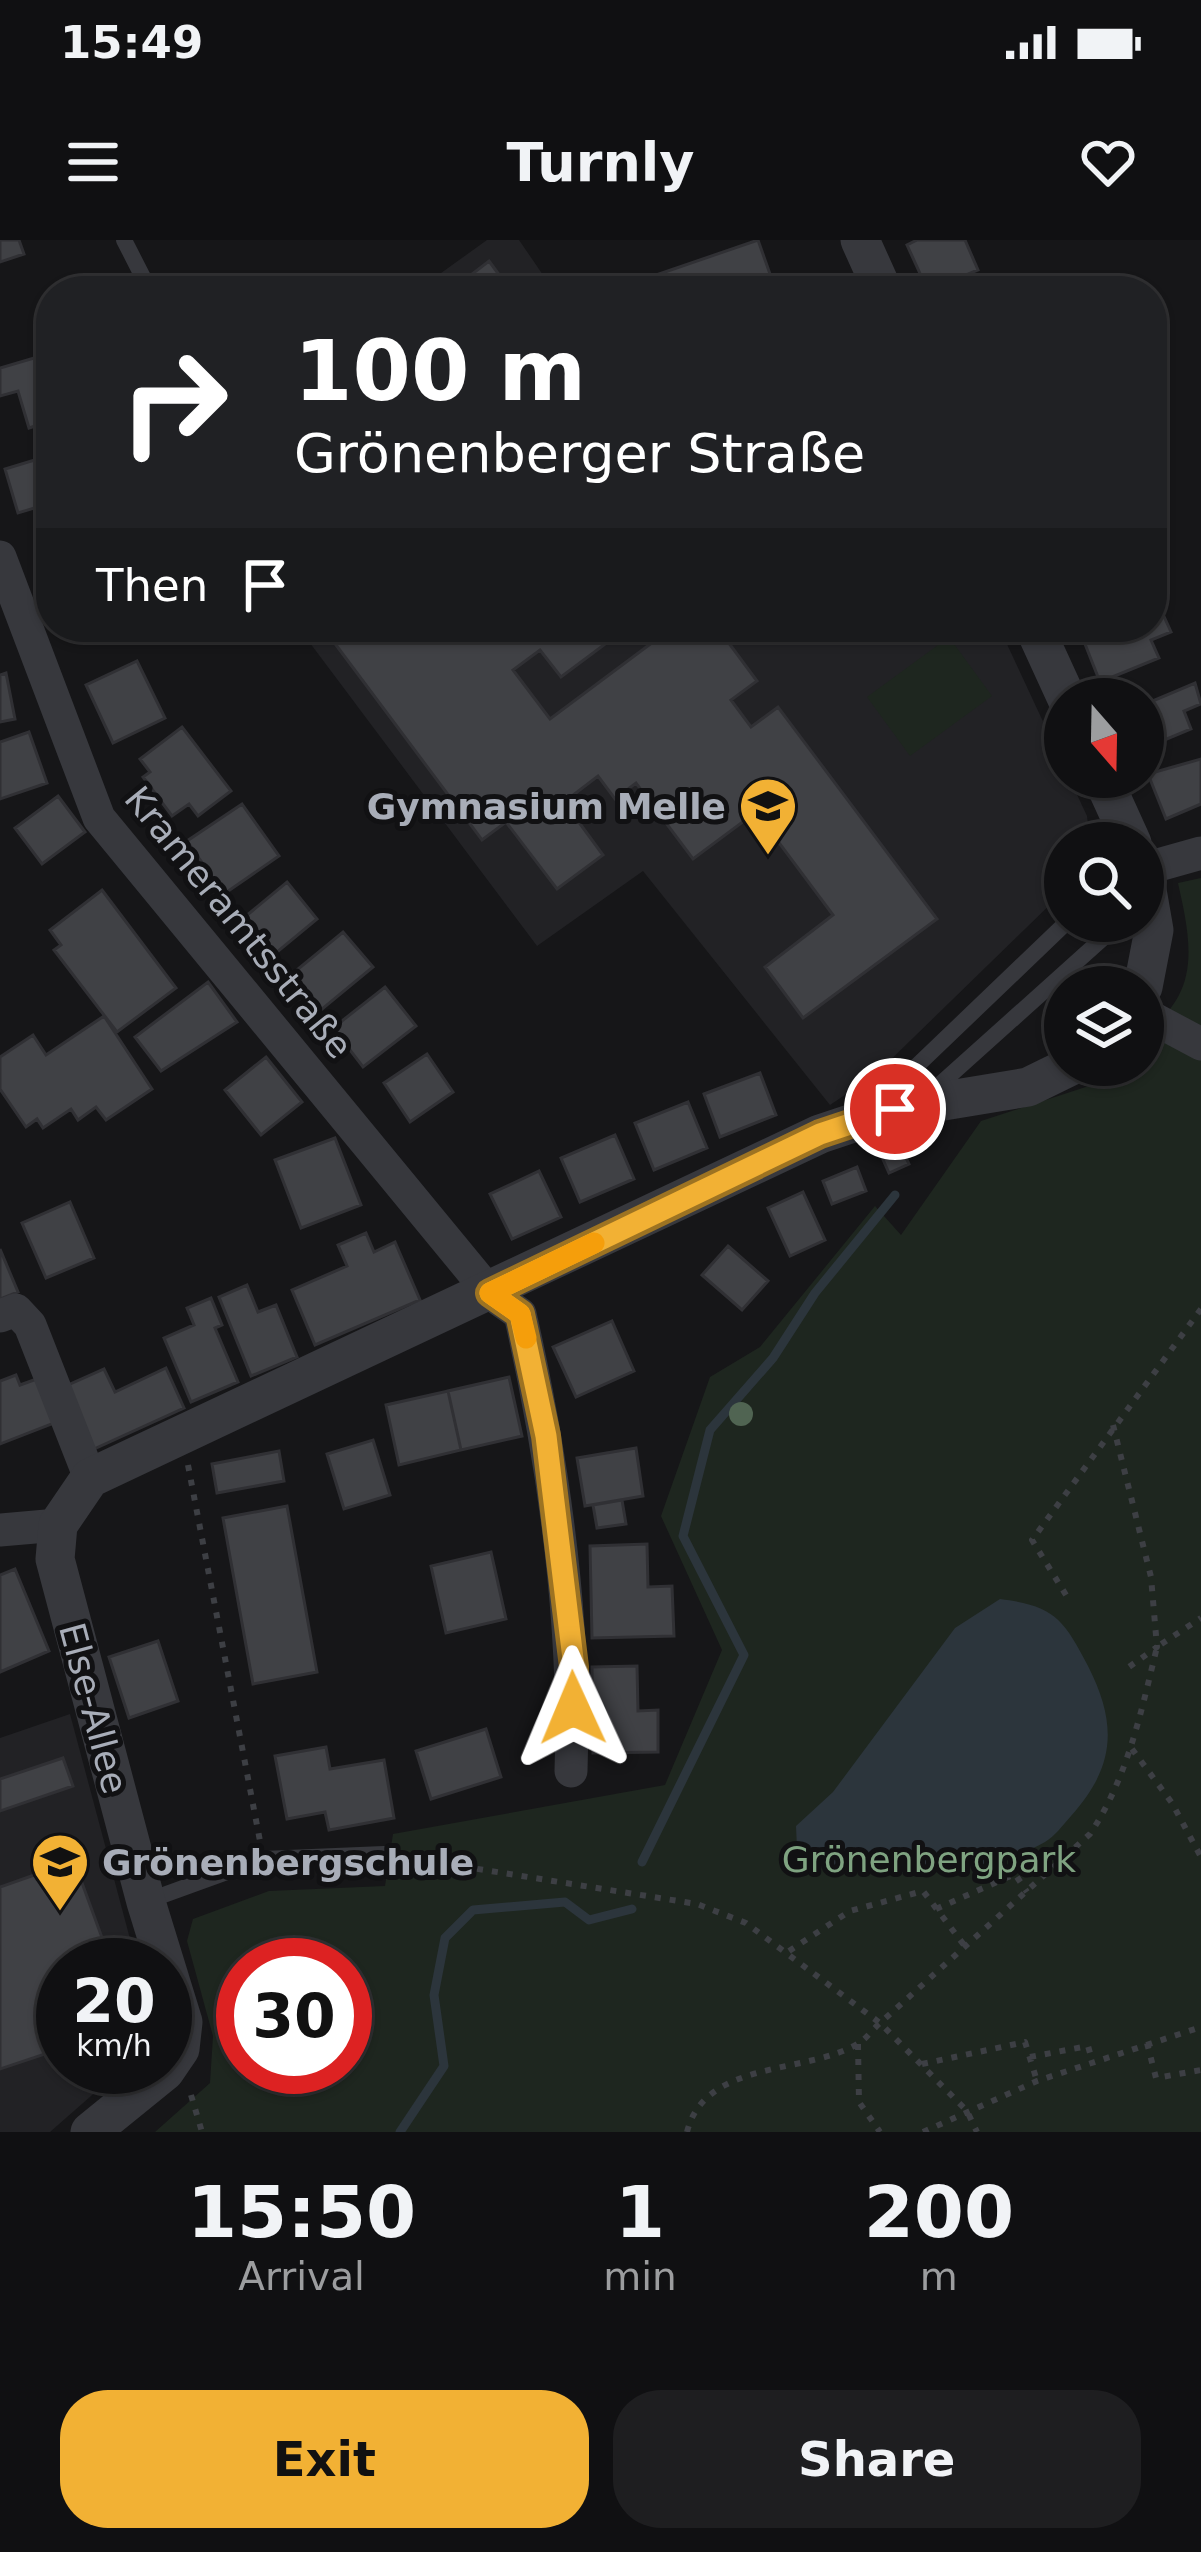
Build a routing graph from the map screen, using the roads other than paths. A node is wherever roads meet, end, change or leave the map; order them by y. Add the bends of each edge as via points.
1 (124, 240) edge
2 (860, 240) edge
3 (142, 276) edge
4 (876, 276) edge
5 (0, 557) edge
6 (1041, 642) edge
7 (1057, 678) edge
8 (1201, 853) edge
9 (1164, 876) edge
10 (1045, 942) edge
11 (1088, 942) edge
12 (1164, 1024) edge
13 (1201, 1044) edge
14 (1044, 1079) edge
15 (917, 1105) junction
16 (865, 1118) junction
17 (490, 1293) junction
18 (0, 1316) edge
19 (90, 1478) junction
20 (58, 1525) junction
21 (0, 1531) edge
22 (571, 1771) dead end
23 (384, 1854) road end
24 (146, 1902) junction
25 (90, 2132) edge

1 - 3 lane
2 - 4 street
5 - 17 street, Krameramtsstraße via 99,818
6 - 7 street
8 - 9 street
10 - 16 lane
11 - 15 lane
12 - 13 street
14 - 15 street
15 - 16 street
16 - 17 street
17 - 19 street
17 - 22 street, Krameramtsstraße via 520,1314 546,1436 574,1667
18 - 19 street via 16,1310 30,1325
19 - 20 street
20 - 21 street
20 - 24 street, Else-Allee via 55,1559
23 - 24 lane via 263,1859
24 - 25 street, Else-Allee via 183,2022 180,2049 165,2071

